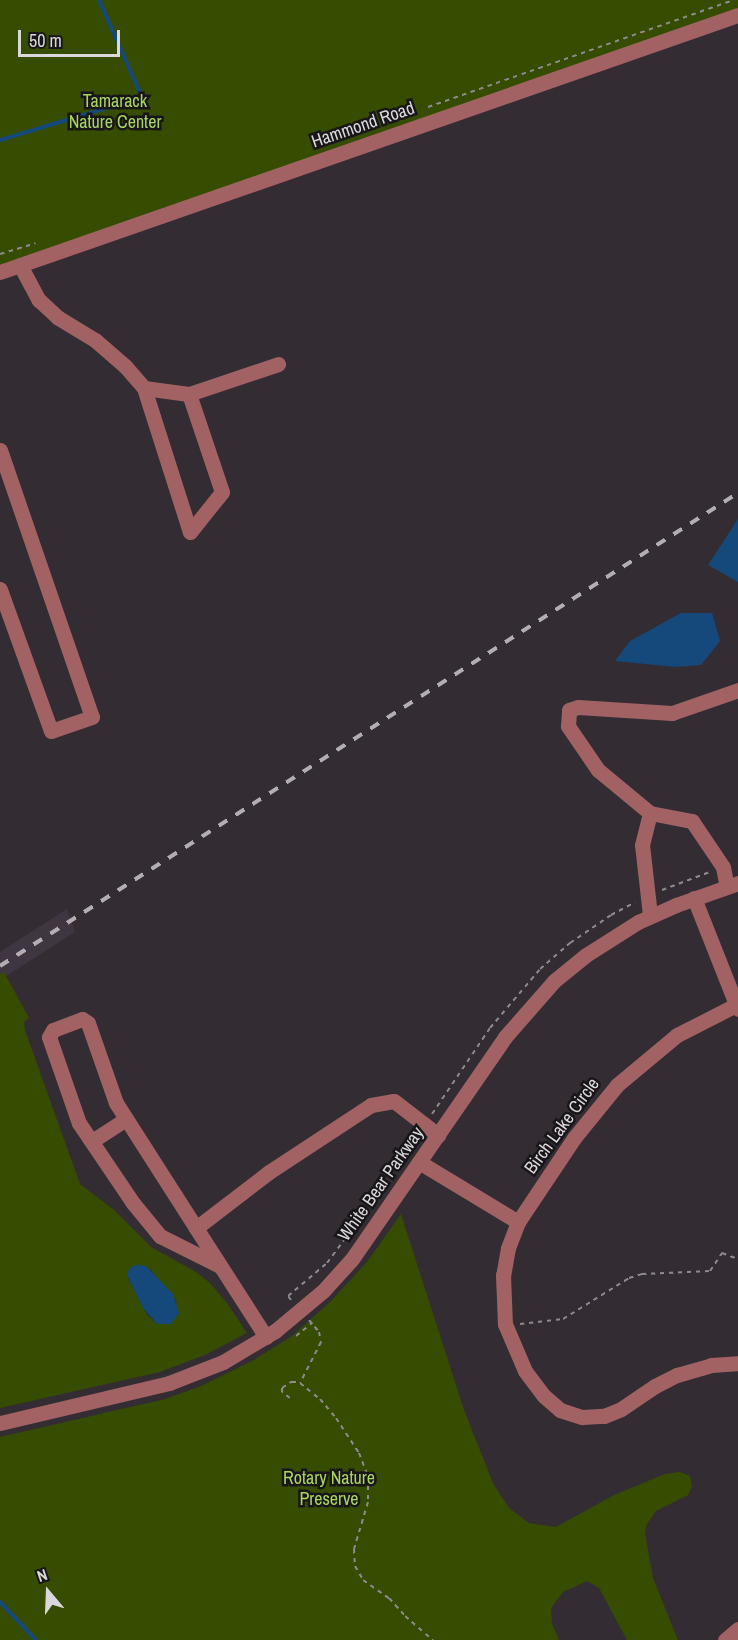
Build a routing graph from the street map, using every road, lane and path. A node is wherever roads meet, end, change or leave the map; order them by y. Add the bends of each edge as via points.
1 (738, 15) edge
2 (20, 265) junction
3 (0, 272) edge
4 (278, 364) dead end
5 (144, 388) junction
6 (189, 394) junction
7 (0, 450) edge
8 (0, 589) edge
9 (738, 690) edge
10 (650, 813) junction
11 (733, 885) edge
12 (694, 898) junction
13 (650, 915) junction
14 (737, 1007) edge
15 (126, 1119) junction
16 (438, 1135) junction
17 (92, 1142) junction
18 (419, 1162) junction
19 (518, 1222) junction
20 (196, 1228) junction
21 (738, 1259) edge
22 (220, 1266) junction
23 (505, 1324) junction
24 (296, 1336) dead end
25 (266, 1337) junction
26 (738, 1363) edge
27 (300, 1383) junction
28 (290, 1398) dead end
29 (0, 1423) edge
30 (738, 1629) edge
31 (433, 1640) edge
32 (725, 1640) edge

1 - 2 street, Hammond Road
2 - 3 street, Hammond Road
2 - 5 street via 39,300 57,317 95,340
4 - 6 street
5 - 6 street
5 - 6 street via 190,532 222,492
7 - 8 street via 92,717 51,731
9 - 10 street via 672,713 578,707 569,710 568,726 598,771
10 - 11 street via 692,821
10 - 13 street via 642,845
11 - 12 street, White Bear Parkway
12 - 13 street, White Bear Parkway
12 - 14 street, Birch Lake Circle
13 - 16 street, White Bear Parkway via 586,955 536,999 494,1052
14 - 19 street, Birch Lake Circle via 677,1035 617,1085 574,1138
15 - 17 street
15 - 17 street via 116,1103 88,1023 82,1019 53,1030 49,1037 79,1123
15 - 20 street
16 - 18 street, White Bear Parkway
16 - 20 street via 394,1101 371,1105 269,1172
17 - 22 street via 160,1236
18 - 19 street
18 - 25 street, White Bear Parkway via 341,1272
19 - 23 street, Birch Lake Circle via 503,1275
20 - 22 street
21 - 23 path via 722,1253 710,1271 642,1274 563,1319
22 - 25 street
23 - 26 street, Birch Lake Circle via 518,1359 536,1387 556,1407 578,1416 609,1414 677,1375 711,1365
24 - 27 path via 312,1323 322,1339
25 - 29 street, White Bear Parkway via 223,1362 170,1383
27 - 28 path via 291,1382 282,1388
27 - 31 path via 327,1406 365,1466 369,1495 354,1549 357,1571
30 - 32 street

